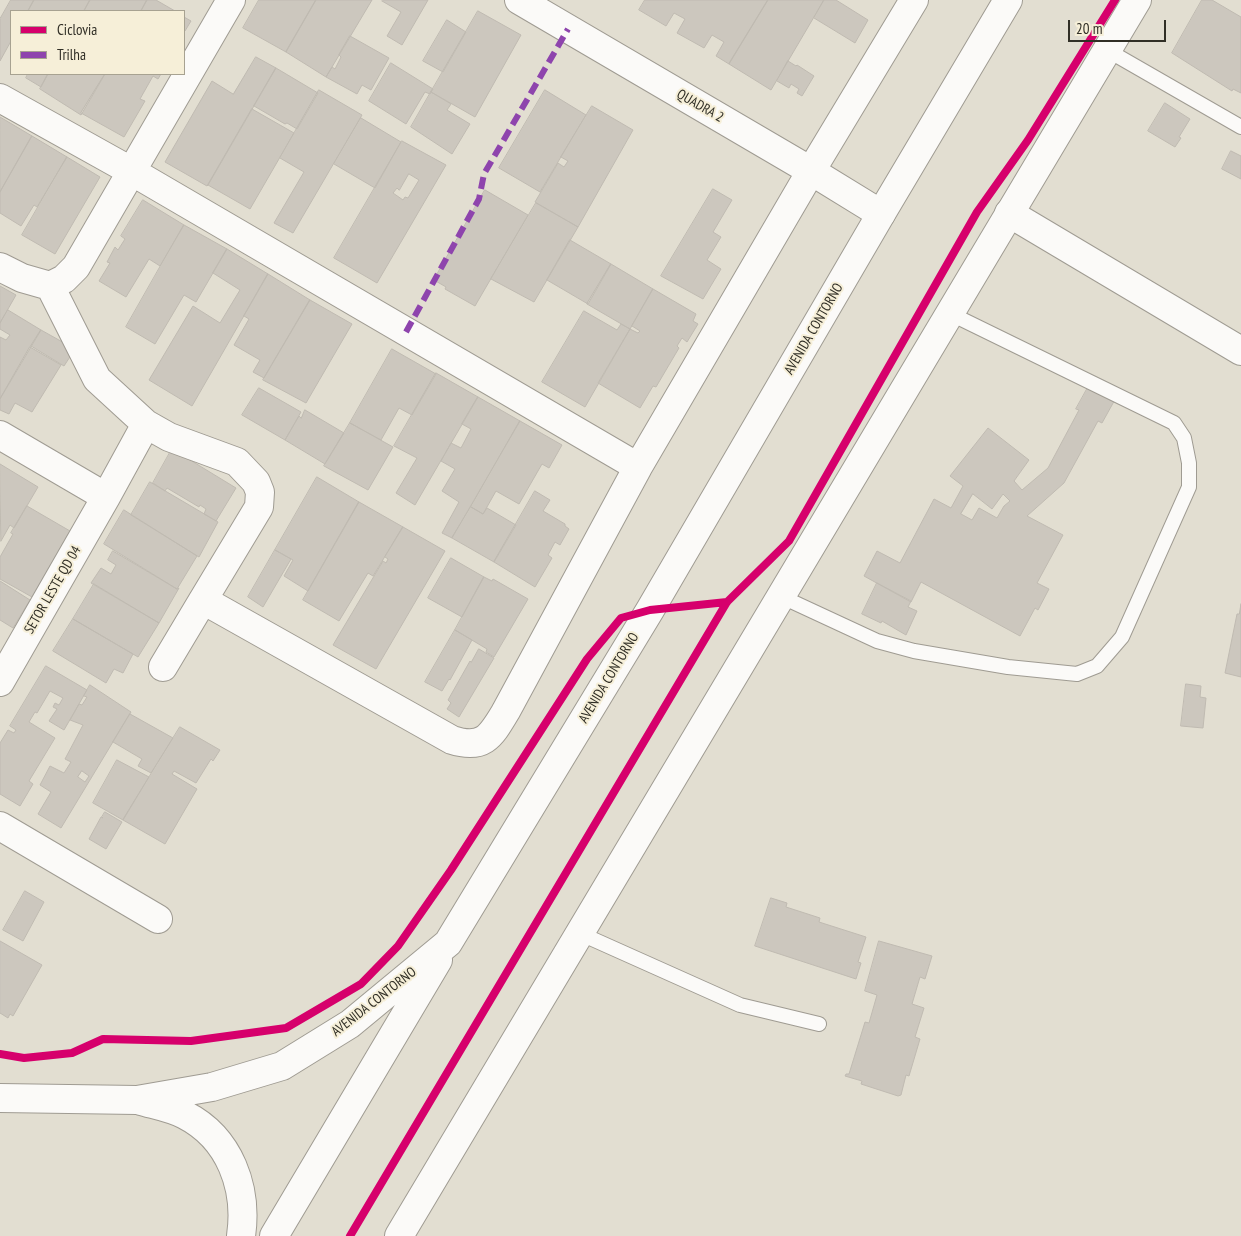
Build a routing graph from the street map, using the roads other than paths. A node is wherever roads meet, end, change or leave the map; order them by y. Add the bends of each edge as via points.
1 (231, 0) edge
2 (518, 0) edge
3 (914, 0) edge
4 (1008, 0) edge
5 (1137, 0) edge
6 (1107, 50) junction
7 (0, 98) edge
8 (1241, 127) edge
9 (131, 171) junction
10 (811, 171) junction
11 (1009, 213) junction
12 (881, 214) junction
13 (0, 267) edge
14 (50, 286) junction
15 (949, 313) junction
16 (1241, 351) edge
17 (146, 424) junction
18 (0, 435) edge
19 (638, 467) junction
20 (106, 497) junction
21 (780, 596) junction
22 (203, 600) junction
23 (163, 667) dead end
24 (0, 682) edge
25 (0, 826) edge
26 (158, 919) dead end
27 (579, 933) junction
28 (448, 943) junction
29 (820, 1024) dead end
30 (0, 1098) edge
31 (137, 1100) junction
32 (241, 1236) edge
33 (274, 1236) edge
34 (399, 1236) edge

1 - 9 street
2 - 10 street, QUADRA 2
3 - 10 street
4 - 12 street, AVENIDA CONTORNO
5 - 6 street
6 - 8 lane
6 - 11 street
7 - 9 street
9 - 14 street via 76,267 64,280
9 - 19 street
10 - 12 street, QUADRA 2
10 - 19 street
11 - 15 street
11 - 16 street
12 - 28 street, AVENIDA CONTORNO via 650,610
13 - 14 street
14 - 17 street via 97,379
15 - 21 street
15 - 21 lane via 1174,423 1184,438 1189,463 1188,487 1122,637 1097,666 1077,674 1008,667 914,652 877,641
17 - 20 street, SETOR LESTE QD 04
17 - 22 street via 169,437 238,462 256,482 260,492 259,507
18 - 20 street
19 - 22 street via 506,711 493,733 477,744 452,740
20 - 24 street, SETOR LESTE QD 04
21 - 27 street
22 - 23 street
25 - 26 street
27 - 29 lane via 740,1004
27 - 34 street
28 - 31 street, AVENIDA CONTORNO via 350,1024 282,1066 212,1086
28 - 33 street
30 - 31 street, AVENIDA CONTORNO
31 - 32 street, AVENIDA CONTORNO via 185,1115 210,1132 229,1155 240,1182 244,1221

